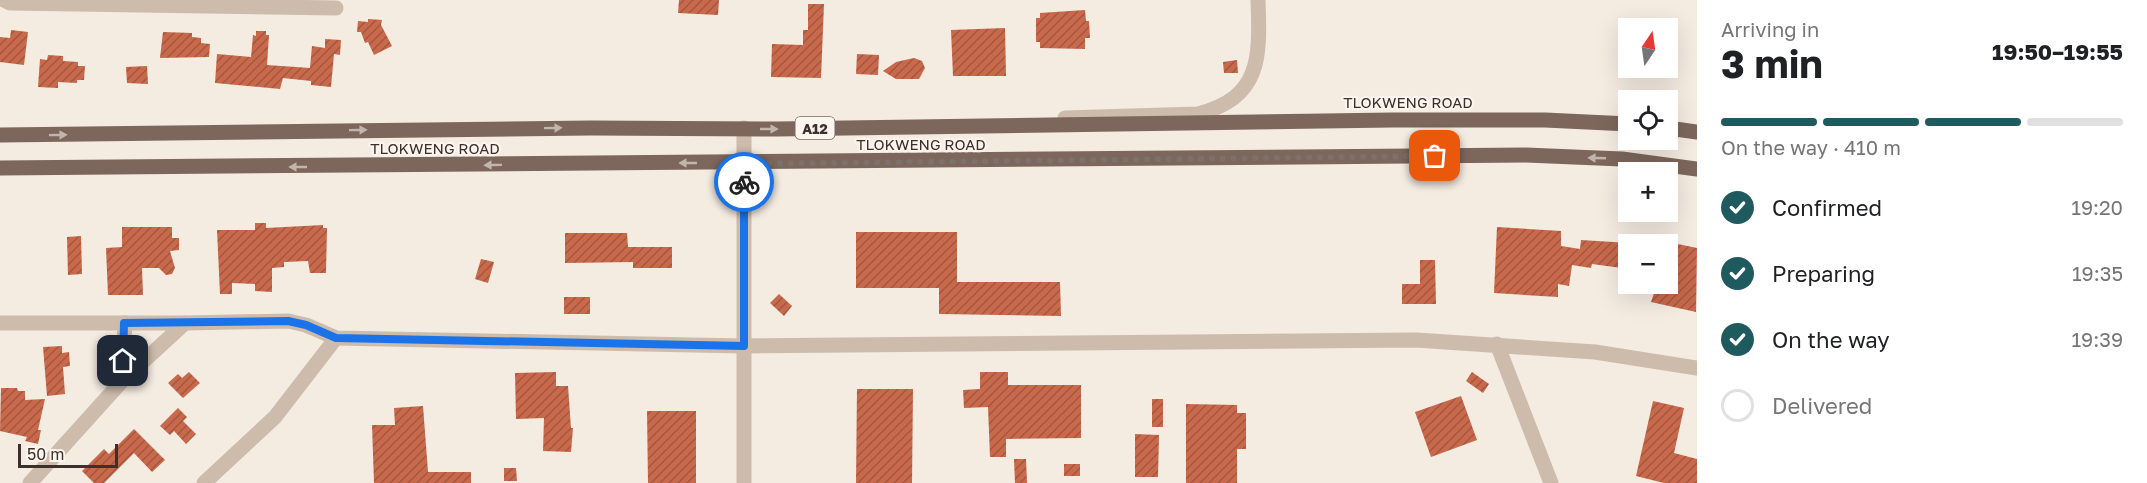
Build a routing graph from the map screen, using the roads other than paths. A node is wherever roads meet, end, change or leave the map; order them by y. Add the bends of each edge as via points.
1 (4, 0) edge
2 (1258, 0) edge
3 (336, 8) dead end
4 (1028, 123) junction
5 (1618, 123) edge
6 (744, 128) junction
7 (1678, 129) edge
8 (1697, 132) edge
9 (0, 133) edge
10 (744, 164) junction
11 (0, 168) edge
12 (1697, 169) edge
13 (0, 323) edge
14 (124, 323) junction
15 (185, 323) junction
16 (336, 338) junction
17 (1497, 344) junction
18 (744, 346) junction
19 (1697, 368) edge
20 (122, 381) junction
21 (30, 483) edge
22 (204, 483) edge
23 (744, 483) edge
24 (1551, 483) edge

1 - 3 street
2 - 4 street via 1256,67 1234,100 1198,114 1113,115
4 - 5 main road, TLOKWENG ROAD / A12 via 1545,120
6 -> 4 main road, TLOKWENG ROAD / A12
9 -> 6 main road, TLOKWENG ROAD / A12
6 - 10 street
7 - 8 main road
10 -> 11 main road, TLOKWENG ROAD
12 -> 10 main road, TLOKWENG ROAD via 1622,159 1526,155
10 - 18 street
13 - 14 street
14 - 15 street
14 - 20 street
15 - 16 street via 288,321
15 - 20 street
16 - 18 street
16 - 22 street via 275,417
17 - 18 street via 1416,340
17 - 19 street via 1594,352
17 - 24 street
18 - 23 street
20 - 21 street

